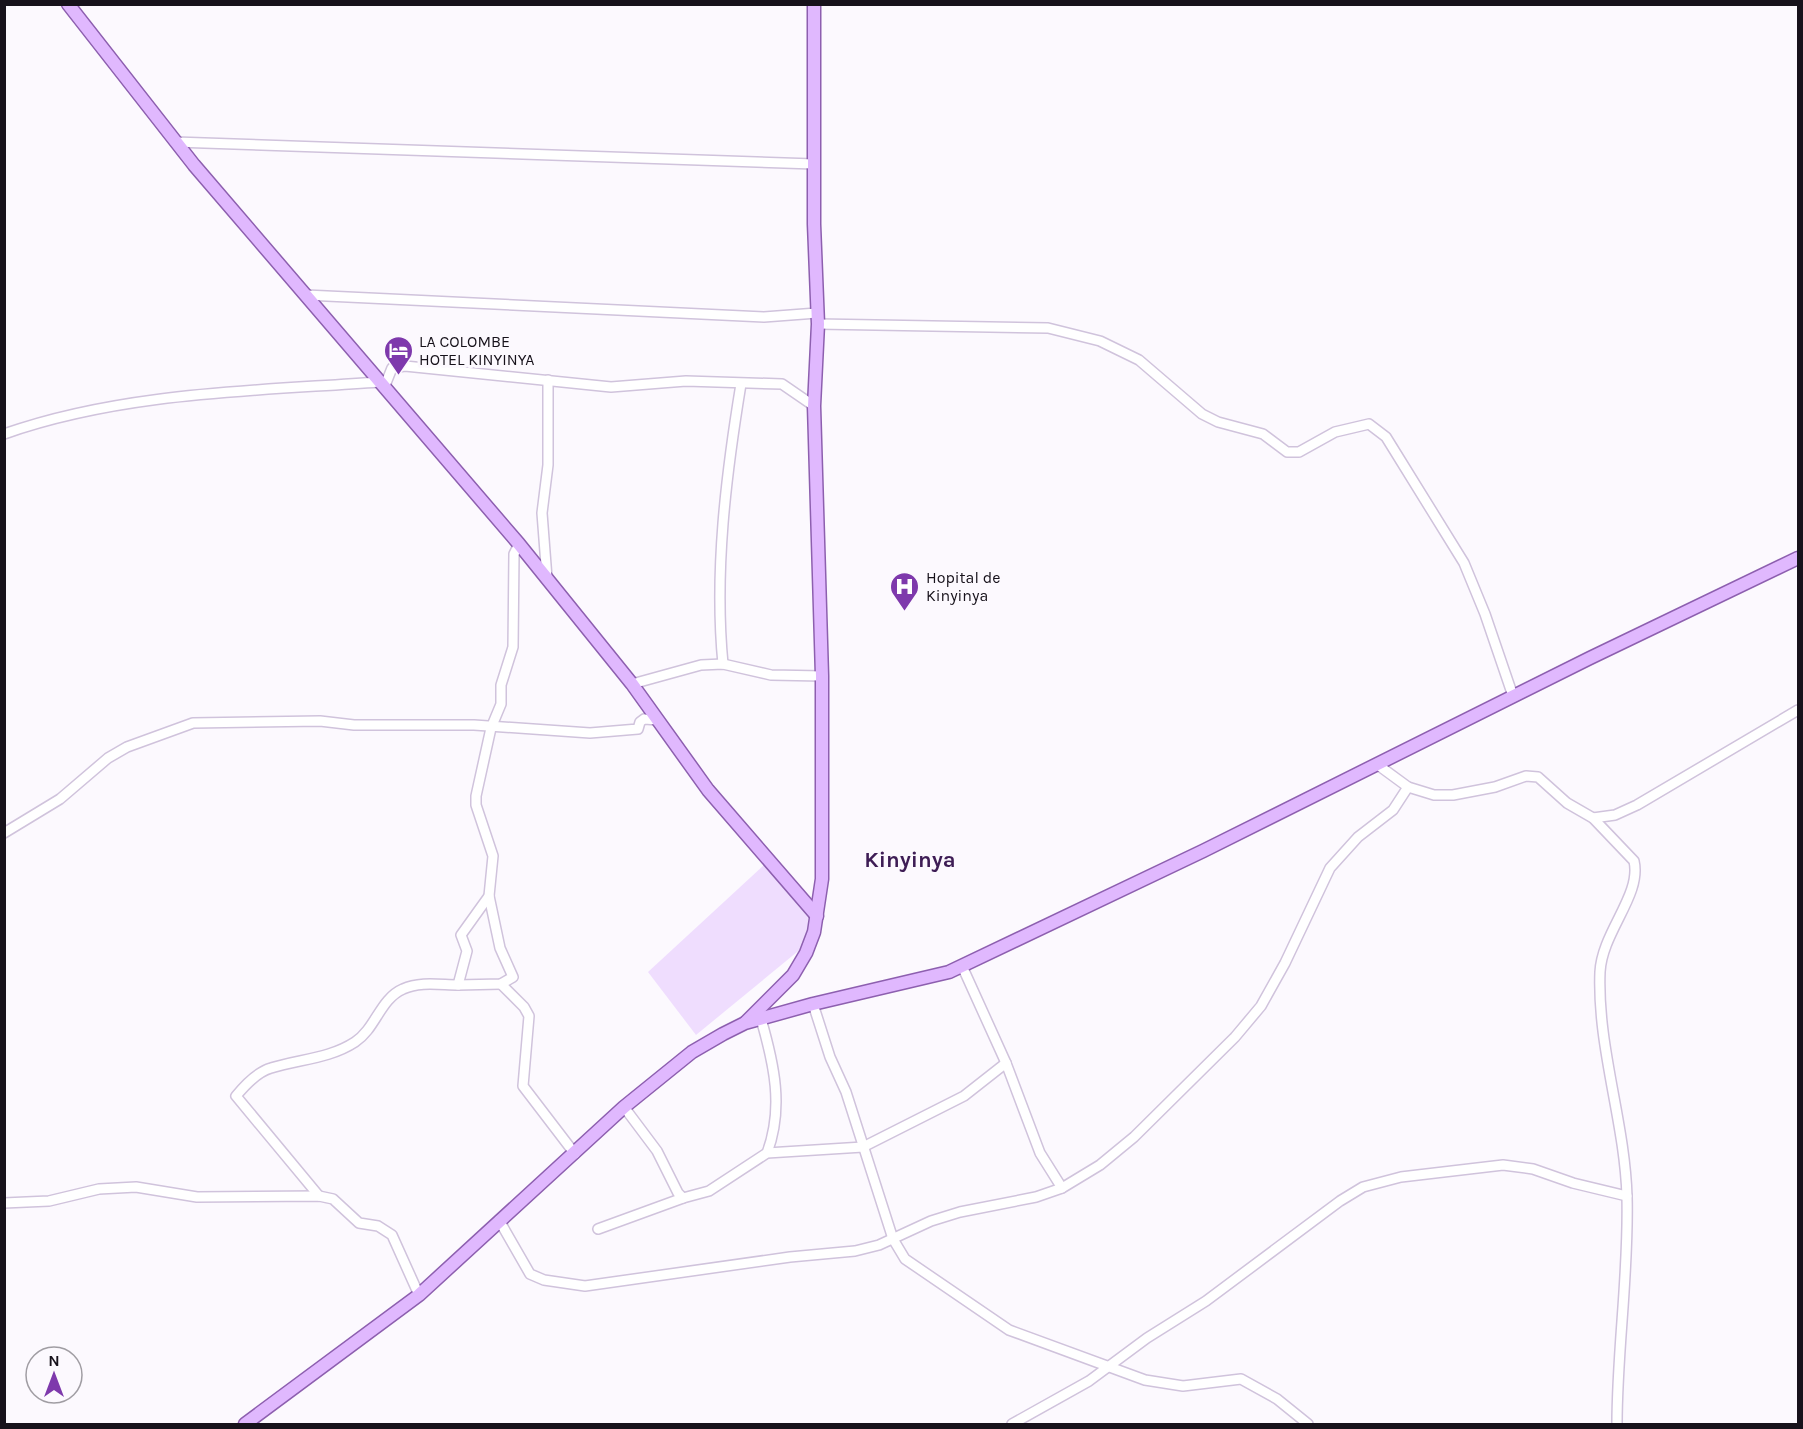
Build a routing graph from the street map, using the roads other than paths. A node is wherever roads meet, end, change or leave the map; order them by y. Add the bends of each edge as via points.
1 (68, 4) edge
2 (814, 4) edge
3 (175, 142) junction
4 (814, 164) junction
5 (306, 295) junction
6 (817, 318) junction
7 (548, 380) junction
8 (741, 384) junction
9 (382, 385) junction
10 (814, 406) junction
11 (4, 434) edge
12 (519, 544) junction
13 (1798, 558) edge
14 (547, 579) junction
15 (723, 664) junction
16 (822, 676) junction
17 (632, 684) junction
18 (1513, 696) junction
19 (1798, 710) edge
20 (658, 720) junction
21 (491, 728) junction
22 (1378, 765) junction
23 (1408, 787) junction
24 (1593, 818) junction
25 (4, 833) edge
26 (489, 896) junction
27 (817, 916) junction
28 (962, 966) junction
29 (501, 984) junction
30 (458, 985) junction
31 (813, 1004) junction
32 (761, 1019) junction
33 (745, 1023) junction
34 (1006, 1063) junction
35 (624, 1107) junction
36 (863, 1147) junction
37 (766, 1153) junction
38 (575, 1154) junction
39 (1062, 1188) junction
40 (319, 1196) junction
41 (1627, 1196) junction
42 (683, 1198) junction
43 (4, 1203) edge
44 (499, 1220) junction
45 (598, 1229) dead end
46 (893, 1239) junction
47 (418, 1295) junction
48 (1105, 1368) junction
49 (245, 1425) edge
50 (1012, 1425) edge
51 (1308, 1425) edge
52 (1617, 1425) edge

1 - 3 main road
2 - 4 main road
3 - 4 street
3 - 5 main road
4 - 6 main road
5 - 6 street
5 - 9 main road
6 - 10 main road
6 - 18 street via 1048,328 1100,341 1139,360 1187,404 1209,418 1263,434 1287,452 1299,452 1335,432 1369,424 1386,437 1464,564
7 - 8 street via 611,387 686,381
7 - 9 street via 397,366
7 - 14 street via 548,465 542,513
8 - 10 street via 782,384
8 - 15 street via 721,564 719,622
9 - 11 street via 194,396 97,409
9 - 12 main road
10 - 16 main road
12 - 14 main road
12 - 21 street via 514,554 513,647 501,686 501,704
13 - 18 main road
14 - 17 main road
15 - 16 street via 771,675
15 - 17 street via 701,665
16 - 27 main road via 822,879
17 - 20 main road
18 - 22 main road
19 - 24 street via 1637,805 1615,815
20 - 21 street via 644,719 638,729 612,733
20 - 27 main road via 708,790
21 - 25 street via 320,721 193,723 108,758 60,799
21 - 26 street via 476,796 493,856
22 - 23 street
22 - 28 main road
23 - 24 street via 1434,795 1453,795 1534,776
23 - 39 street via 1393,810 1358,837 1330,868 1261,1006 1235,1037 1134,1137 1100,1165
24 - 41 street via 1630,855 1636,868 1635,882 1604,947 1600,968 1600,1002
26 - 29 street via 500,948 513,977
26 - 30 street via 461,935 467,951
27 - 33 main road via 811,943 793,975
28 - 31 main road via 914,982
28 - 34 street
29 - 30 street
29 - 38 street via 529,1016 523,1086
30 - 40 street via 418,984 403,989 389,998 368,1031 342,1050 270,1068 236,1096
31 - 32 main road
31 - 36 street
32 - 33 main road
32 - 37 street via 774,1066 776,1094 774,1134
33 - 35 main road via 692,1052
34 - 36 street via 964,1096
34 - 39 street via 1040,1153
35 - 38 main road
35 - 42 street via 657,1151
36 - 37 street
36 - 46 street
37 - 42 street via 709,1191
38 - 44 main road
39 - 46 street via 960,1212
40 - 43 street via 197,1197 136,1187 99,1189 49,1201
40 - 47 street via 333,1199 359,1223 378,1226 392,1236
41 - 48 street via 1533,1169 1503,1165 1413,1176 1363,1187 1206,1301
41 - 52 street
42 - 45 street
44 - 46 street via 530,1274 585,1286 843,1253
44 - 47 main road
46 - 48 street via 905,1258 1009,1330 1077,1353
47 - 49 main road
48 - 50 street
48 - 51 street via 1183,1386 1241,1379 1277,1399

